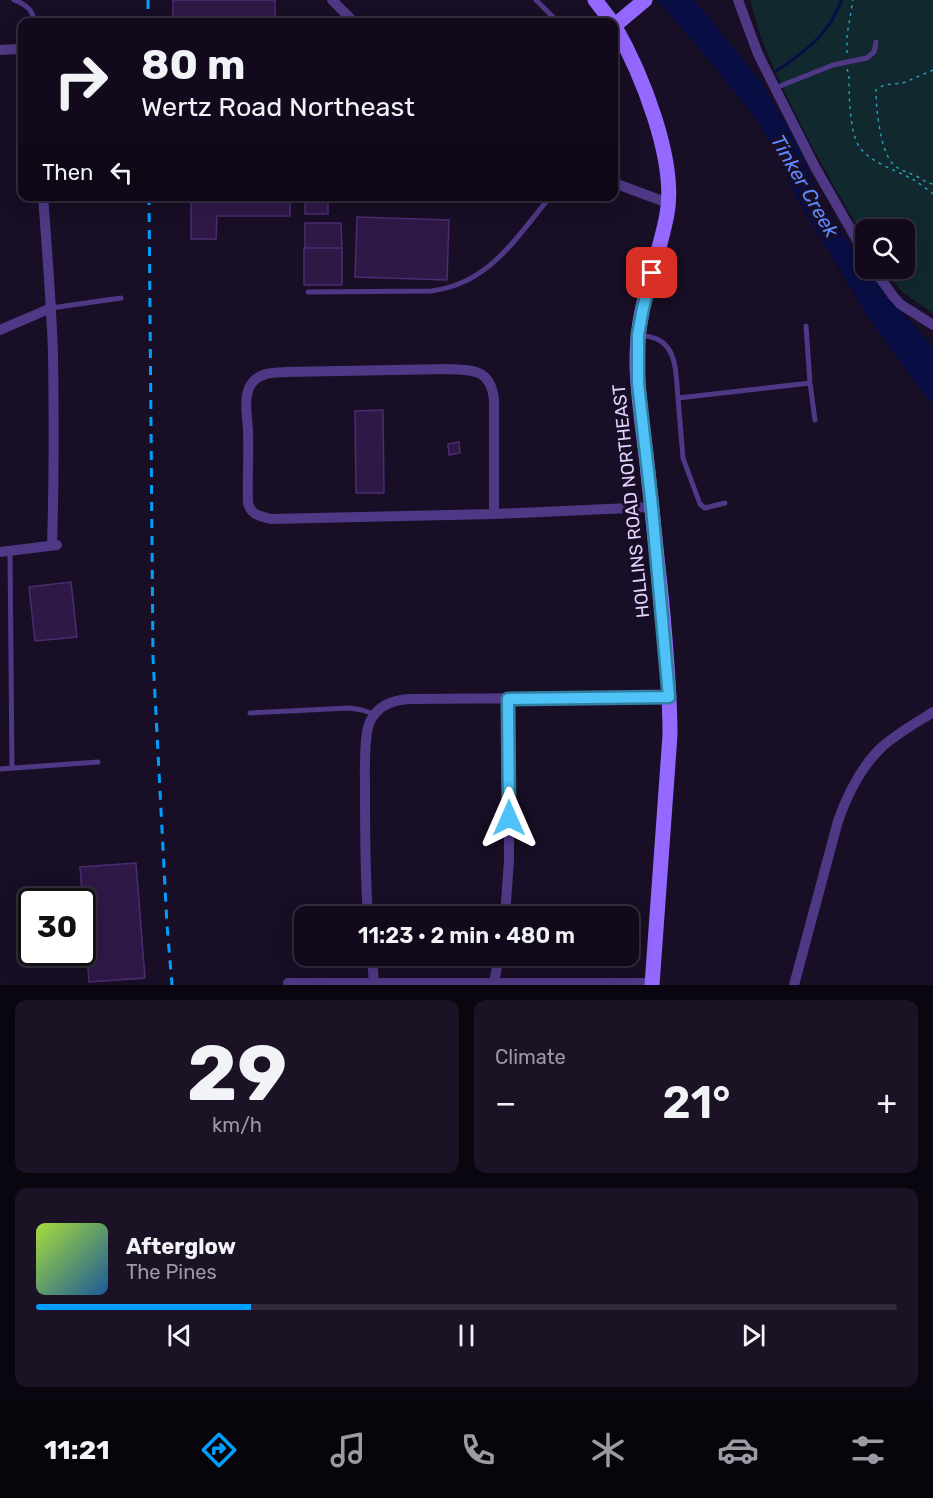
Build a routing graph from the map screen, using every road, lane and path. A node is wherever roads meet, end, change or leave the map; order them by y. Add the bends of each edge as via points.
1 (14, 0) edge
2 (332, 0) edge
3 (536, 0) edge
4 (595, 0) edge
5 (738, 0) edge
6 (853, 0) edge
7 (640, 4) edge
8 (34, 18) edge
9 (350, 18) edge
10 (554, 18) edge
11 (608, 18) edge
12 (618, 21) edge
13 (618, 35) edge
14 (876, 42) dead end
15 (18, 49) edge
16 (0, 50) edge
17 (847, 58) dead end
18 (848, 69) dead end
19 (933, 70) edge
20 (775, 88) junction
21 (618, 184) edge
22 (933, 184) edge
23 (933, 194) edge
24 (44, 201) edge
25 (546, 201) edge
26 (668, 203) junction
27 (855, 237) edge
28 (881, 279) edge
29 (308, 292) dead end
30 (121, 298) dead end
31 (51, 308) junction
32 (933, 325) edge
33 (807, 326) dead end
34 (0, 330) edge
35 (638, 335) junction
36 (810, 383) junction
37 (678, 398) junction
38 (815, 420) dead end
39 (725, 503) dead end
40 (652, 507) junction
41 (494, 514) junction
42 (5, 551) edge
43 (669, 697) junction
44 (508, 699) junction
45 (933, 712) edge
46 (250, 713) dead end
47 (374, 714) junction
48 (98, 762) dead end
49 (12, 768) junction
50 (0, 769) edge
51 (367, 906) edge
52 (506, 906) edge
53 (373, 966) edge
54 (497, 966) edge
55 (288, 983) dead end
56 (494, 983) junction
57 (374, 984) edge
58 (652, 984) edge
59 (794, 985) edge

1 - 8 lane via 30,9
2 - 9 street
3 - 10 lane
4 - 11 main road, HOLLINS ROAD NORTHEAST
5 - 20 street
6 - 17 path via 846,35
7 - 12 main road
13 - 26 main road, HOLLINS ROAD NORTHEAST via 637,72 658,130
14 - 20 lane via 874,52 867,58 833,65
15 - 16 street
18 - 23 path via 850,114 859,147
19 - 22 path via 876,90 877,116 891,162
20 - 27 street
21 - 26 street
24 - 31 street
25 - 29 lane via 508,249 459,285 431,291
26 - 35 main road, HOLLINS ROAD NORTHEAST
28 - 32 street via 900,304
30 - 31 lane
31 - 34 street
31 - 42 street via 55,545
33 - 36 lane
35 - 37 lane via 658,339 669,348
35 - 40 main road, HOLLINS ROAD NORTHEAST via 638,383
36 - 37 lane
36 - 38 lane
37 - 39 lane via 683,458 700,504 705,508
40 - 41 street
40 - 43 main road, HOLLINS ROAD NORTHEAST
41 - 41 street via 494,399 491,385 480,373 443,369 299,372 264,374 252,382 247,403 247,467 248,503 254,513 271,519
42 - 49 lane
43 - 44 street
43 - 58 main road, HOLLINS ROAD NORTHEAST via 670,735
44 - 47 street via 404,700 389,703
44 - 52 street
45 - 59 street via 885,745 854,783 838,821
46 - 47 lane via 349,708
47 - 51 street via 367,731 366,754
48 - 49 lane
49 - 50 lane
53 - 57 street
54 - 56 street
55 - 57 street
56 - 57 street
56 - 58 street

